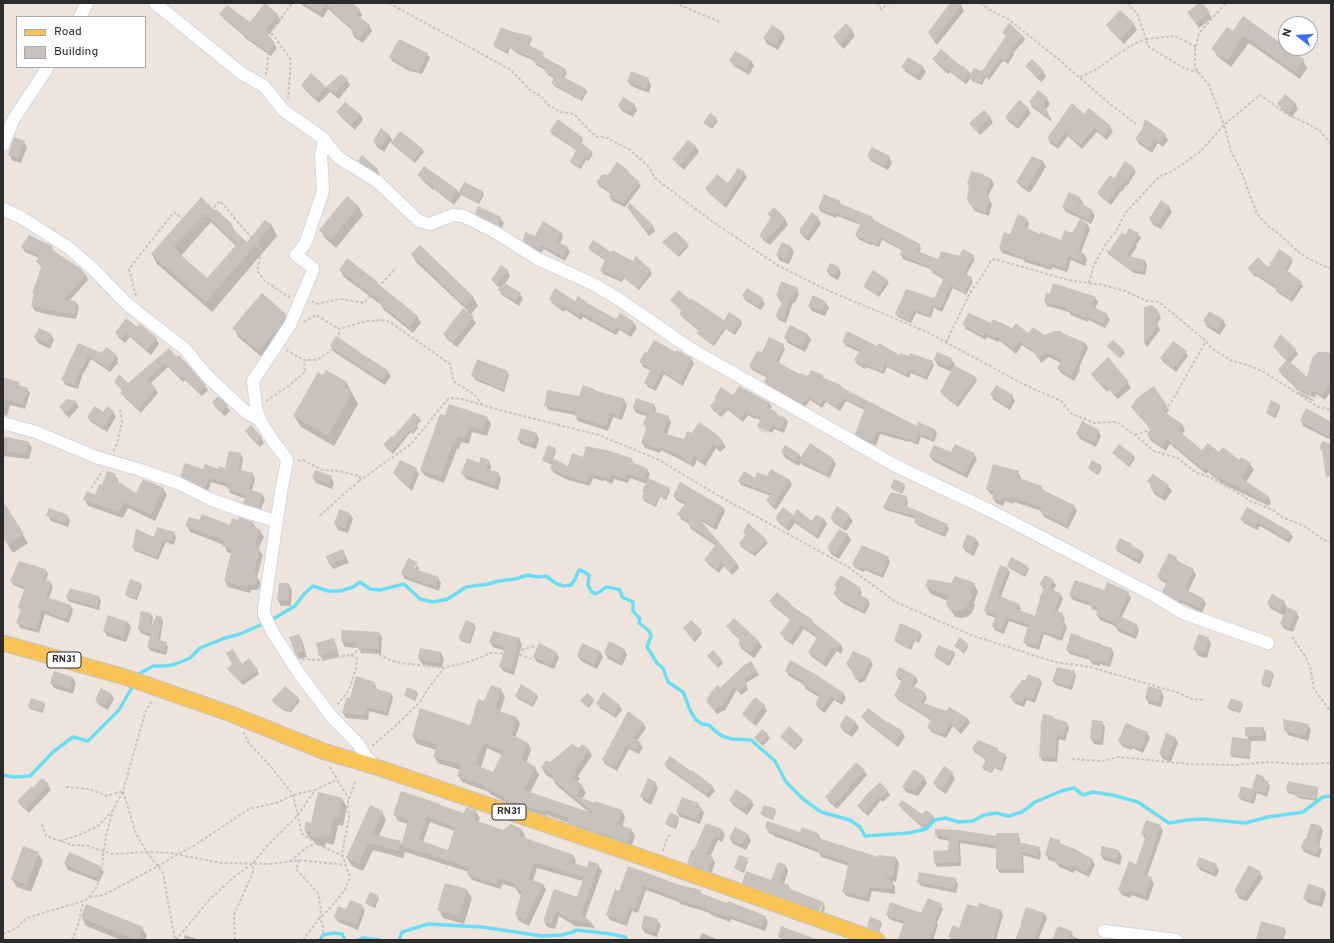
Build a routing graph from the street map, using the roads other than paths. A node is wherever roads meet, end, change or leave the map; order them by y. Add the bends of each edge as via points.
1 (87, 3) edge
2 (155, 3) edge
3 (80, 16) edge
4 (47, 68) edge
5 (324, 139) junction
6 (3, 145) edge
7 (3, 209) edge
8 (260, 420) junction
9 (3, 423) edge
10 (276, 521) junction
11 (3, 643) edge
12 (1268, 643) dead end
13 (376, 767) junction
14 (1104, 931) dead end
15 (878, 940) edge
16 (1176, 940) edge

1 - 3 street
2 - 5 street via 241,73 264,86 287,114
4 - 6 street via 13,120
5 - 8 street via 321,156 322,194 305,244 296,256 313,269 290,326 253,381
5 - 12 street via 340,158 378,182 419,221 430,224 453,215 463,216 496,232 538,259 618,298 691,349 896,466 989,510 1183,613
7 - 8 street via 69,248 127,304 185,349 207,376 247,413
8 - 10 street via 287,461
9 - 10 street via 36,432 96,457 178,483 210,499
10 - 13 street via 264,612 273,633 300,675
11 - 13 main road, RN31 via 125,677 231,714 323,751
13 - 15 main road, RN31
14 - 16 street

